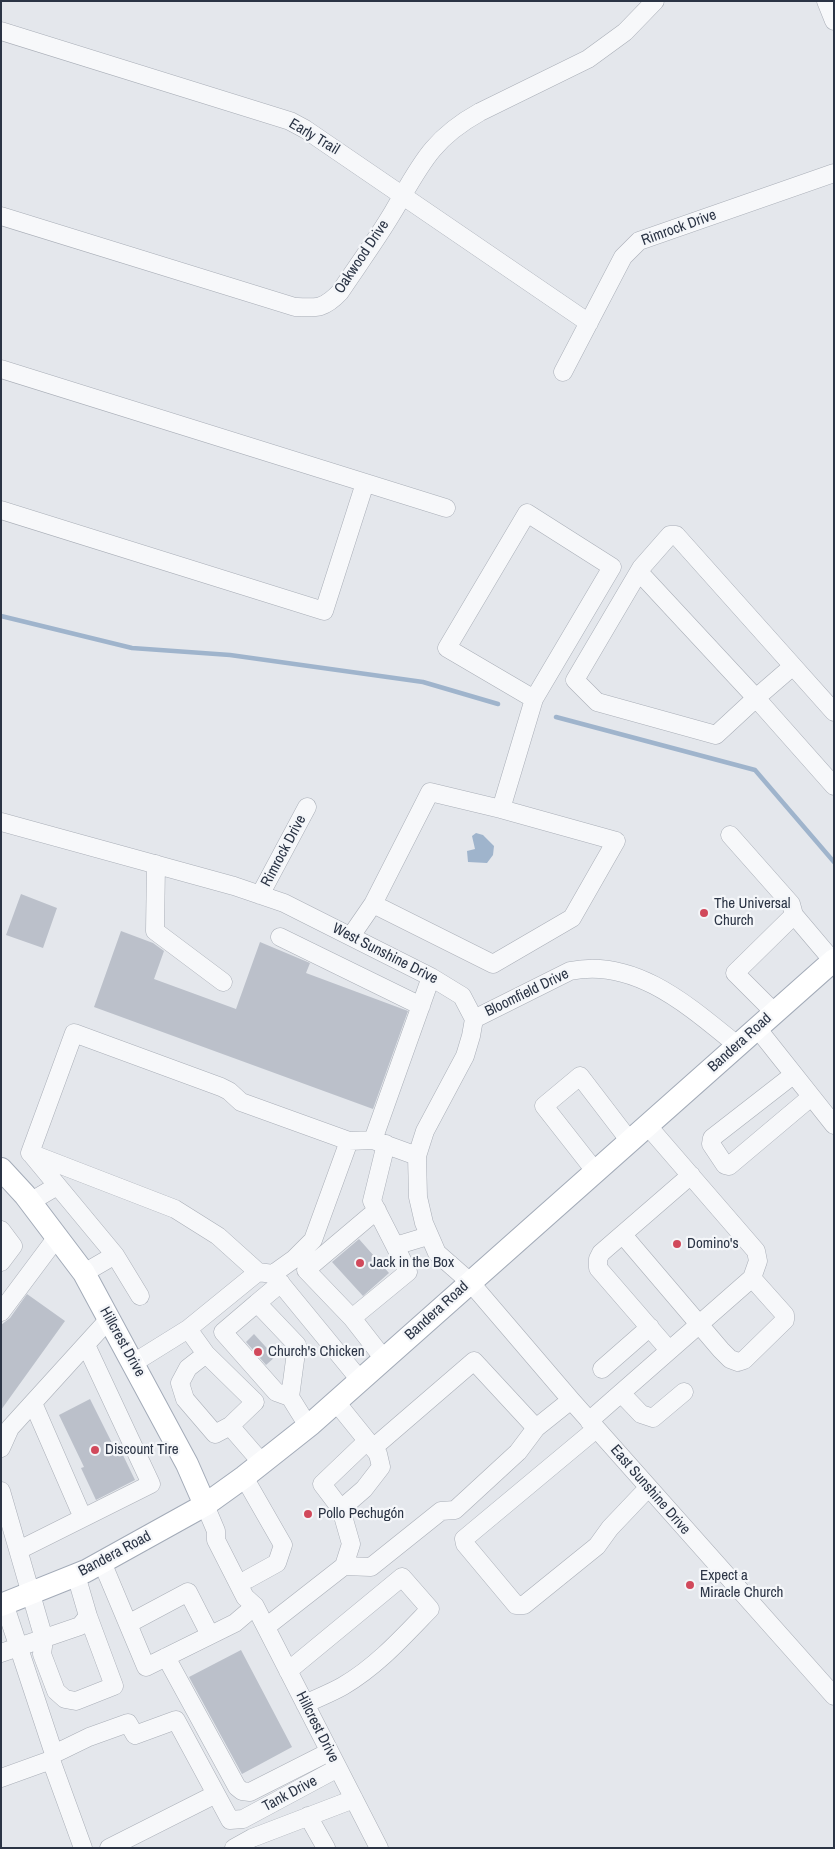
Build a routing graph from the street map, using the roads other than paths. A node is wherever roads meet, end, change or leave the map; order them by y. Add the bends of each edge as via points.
1 (655, 1) edge
2 (1, 31) edge
3 (834, 174) edge
4 (401, 194) junction
5 (1, 216) edge
6 (589, 323) junction
7 (1, 369) edge
8 (563, 372) dead end
9 (365, 483) junction
10 (446, 508) dead end
11 (1, 510) edge
12 (639, 572) junction
13 (793, 666) junction
14 (756, 698) junction
15 (534, 699) junction
16 (834, 712) edge
17 (834, 786) edge
18 (307, 807) dead end
19 (501, 809) junction
20 (1, 822) edge
21 (730, 835) dead end
22 (156, 864) junction
23 (260, 894) junction
24 (373, 904) junction
25 (794, 915) junction
26 (350, 936) junction
27 (280, 937) dead end
28 (833, 960) edge
29 (431, 977) junction
30 (223, 982) dead end
31 (421, 1006) junction
32 (774, 1012) junction
33 (474, 1019) junction
34 (757, 1028) junction
35 (738, 1045) junction
36 (793, 1075) junction
37 (811, 1097) junction
38 (647, 1125) junction
39 (834, 1125) edge
40 (629, 1140) junction
41 (349, 1141) junction
42 (380, 1142) junction
43 (30, 1152) junction
44 (417, 1156) junction
45 (1, 1169) edge
46 (596, 1171) junction
47 (691, 1175) junction
48 (57, 1186) junction
49 (30, 1202) junction
50 (377, 1210) junction
51 (1, 1230) edge
52 (623, 1234) junction
53 (428, 1236) junction
54 (56, 1237) junction
55 (395, 1246) junction
56 (115, 1255) junction
57 (1, 1262) edge
58 (84, 1273) junction
59 (271, 1276) junction
60 (752, 1278) junction
61 (470, 1282) junction
62 (140, 1296) dead end
63 (258, 1302) junction
64 (1, 1312) edge
65 (352, 1318) junction
66 (109, 1319) junction
67 (699, 1324) junction
68 (650, 1328) junction
69 (188, 1329) junction
70 (319, 1331) junction
71 (86, 1345) junction
72 (297, 1346) junction
73 (669, 1350) junction
74 (206, 1354) junction
75 (384, 1359) junction
76 (134, 1362) junction
77 (602, 1369) dead end
78 (360, 1380) junction
79 (271, 1386) junction
80 (621, 1392) junction
81 (684, 1392) dead end
82 (290, 1397) junction
83 (570, 1400) junction
84 (255, 1402) junction
85 (336, 1402) junction
86 (33, 1403) junction
87 (592, 1425) junction
88 (230, 1426) junction
89 (308, 1426) junction
90 (536, 1428) junction
91 (370, 1444) junction
92 (1, 1448) edge
93 (262, 1463) junction
94 (244, 1477) junction
95 (648, 1488) junction
96 (1, 1491) edge
97 (204, 1505) junction
98 (341, 1509) junction
99 (84, 1518) junction
100 (216, 1531) junction
101 (19, 1550) junction
102 (102, 1562) junction
103 (344, 1566) junction
104 (76, 1575) junction
105 (248, 1579) junction
106 (32, 1592) junction
107 (3, 1604) edge
108 (255, 1606) junction
109 (88, 1616) junction
110 (128, 1624) junction
111 (266, 1627) junction
112 (210, 1635) junction
113 (44, 1639) junction
114 (18, 1647) junction
115 (1, 1653) edge
116 (166, 1657) junction
117 (288, 1672) junction
118 (834, 1696) edge
119 (305, 1704) junction
120 (329, 1752) junction
121 (52, 1757) junction
122 (338, 1768) junction
123 (1, 1778) edge
124 (216, 1794) junction
125 (354, 1799) junction
126 (308, 1816) junction
127 (83, 1848) edge
128 (109, 1848) edge
129 (234, 1848) edge
130 (326, 1848) edge
131 (379, 1848) edge

1 - 4 street, Oakwood Drive via 625,32 588,59 480,112 452,130 429,153
2 - 4 street, Early Trail via 290,121
3 - 6 street, Rimrock Drive via 639,241 623,257
4 - 5 street, Oakwood Drive via 394,211 340,292 319,308 295,308
4 - 6 street, Early Trail
6 - 8 street, Rimrock Drive
7 - 9 street
9 - 10 street
9 - 11 street via 324,611
12 - 13 street via 670,535 676,536
12 - 14 street
12 - 14 street via 575,680 597,702 716,735
13 - 14 street
13 - 16 street
14 - 17 street
15 - 15 street via 612,567 527,513 447,648
15 - 19 street
18 - 23 street, Rimrock Drive
19 - 24 street via 430,792
19 - 24 street via 616,841 572,918 493,964
20 - 22 street, West Sunshine Drive
21 - 25 street via 791,904
22 - 23 street, West Sunshine Drive
22 - 30 street via 155,931
23 - 26 street, West Sunshine Drive
24 - 26 street
25 - 28 street
25 - 32 street via 735,973
26 - 29 street, West Sunshine Drive
27 - 31 street
28 - 32 main road, Bandera Road
29 - 31 street
29 - 33 street, West Sunshine Drive via 462,996
31 - 42 street
32 - 34 main road, Bandera Road
33 - 35 street, Bloomfield Drive via 570,971 603,969 635,977 664,990
33 - 44 street via 465,1056 425,1131
34 - 35 main road, Bandera Road
34 - 36 street
35 - 38 main road, Bandera Road
36 - 37 street
36 - 37 street via 712,1138 711,1144 725,1166 730,1166
37 - 39 street
38 - 40 main road, Bandera Road
38 - 47 street
40 - 46 main road, Bandera Road
40 - 46 street via 580,1076 544,1106
41 - 42 street
41 - 43 street via 241,1102 221,1087 74,1033
41 - 59 street via 313,1240
42 - 44 street
42 - 50 street via 372,1201
43 - 48 street
43 - 59 street via 175,1208
44 - 53 street via 418,1197
45 - 49 main road, Hillcrest Drive
46 - 61 main road, Bandera Road
47 - 52 street
47 - 60 street via 756,1251 758,1261
48 - 49 street
48 - 56 street
49 - 54 main road, Hillcrest Drive
50 - 55 street
50 - 65 street via 306,1270
51 - 57 street via 13,1246
52 - 67 street
52 - 68 street via 601,1253 598,1268
53 - 55 street
53 - 61 street via 437,1253
54 - 58 main road, Hillcrest Drive
54 - 64 street
55 - 65 street via 408,1272
56 - 58 street
56 - 62 street
58 - 66 main road, Hillcrest Drive
59 - 63 street
59 - 69 street
59 - 70 street
60 - 67 street
60 - 67 street via 785,1320 744,1360 730,1359
61 - 75 main road, Bandera Road
61 - 83 street, East Sunshine Drive
63 - 72 street
63 - 79 street via 224,1332
65 - 75 street
66 - 71 street
66 - 76 main road, Hillcrest Drive
67 - 73 street
68 - 73 street
68 - 77 street
69 - 74 street
69 - 76 street
70 - 72 street
70 - 78 street
71 - 86 street
71 - 99 street via 151,1484
72 - 82 street
73 - 80 street
74 - 84 street
74 - 88 street via 188,1368 180,1383 185,1399 216,1434
75 - 78 main road, Bandera Road
76 - 97 main road, Hillcrest Drive via 187,1464
78 - 85 main road, Bandera Road
79 - 82 street via 276,1392
79 - 84 street
80 - 81 street via 641,1414 654,1418
80 - 87 street
82 - 89 street
83 - 87 street, East Sunshine Drive
83 - 90 street
84 - 88 street
85 - 89 main road, Bandera Road
85 - 91 street
86 - 92 street via 10,1428
86 - 99 street
87 - 95 street, East Sunshine Drive
87 - 95 street via 464,1539 516,1605 524,1605 597,1546
88 - 93 street
89 - 93 main road, Bandera Road
90 - 91 street via 474,1361
90 - 103 street via 518,1452 455,1510 441,1511 371,1567
91 - 98 street via 378,1454 381,1468
91 - 98 street via 322,1484
93 - 94 main road, Bandera Road
94 - 97 main road, Bandera Road
94 - 105 street via 283,1545 277,1563
95 - 118 street, East Sunshine Drive
96 - 101 street
97 - 100 street, Hillcrest Drive
97 - 102 main road, Bandera Road
98 - 103 street via 351,1544
99 - 101 street
100 - 105 street, Hillcrest Drive via 224,1533
100 - 108 street, Hillcrest Drive via 216,1540 246,1597
101 - 106 street
102 - 104 main road, Bandera Road
102 - 110 street
103 - 111 street
104 - 106 main road, Bandera Road
104 - 109 street
105 - 108 street, Hillcrest Drive via 254,1592
106 - 107 main road, Bandera Road
106 - 113 street
107 - 114 street
108 - 111 street, Hillcrest Drive
108 - 112 street via 235,1623
109 - 113 street via 80,1626
109 - 113 street via 114,1686 76,1701 65,1699 56,1691 42,1654
110 - 112 street via 188,1592
110 - 116 street via 146,1667
111 - 117 street, Hillcrest Drive
112 - 116 street
113 - 114 street
114 - 115 street
114 - 121 street
116 - 120 street via 242,1791 250,1792
117 - 119 street, Hillcrest Drive
117 - 119 street via 402,1577 430,1609 392,1650 342,1687
119 - 120 street, Hillcrest Drive
120 - 122 street, Hillcrest Drive
121 - 123 street
121 - 124 street via 89,1736 128,1723 135,1735 176,1720
121 - 127 street
122 - 124 street, Tank Drive via 243,1819 230,1820
122 - 125 street, Hillcrest Drive
124 - 128 street
125 - 126 street
125 - 131 street, Hillcrest Drive
126 - 129 street
126 - 130 street

